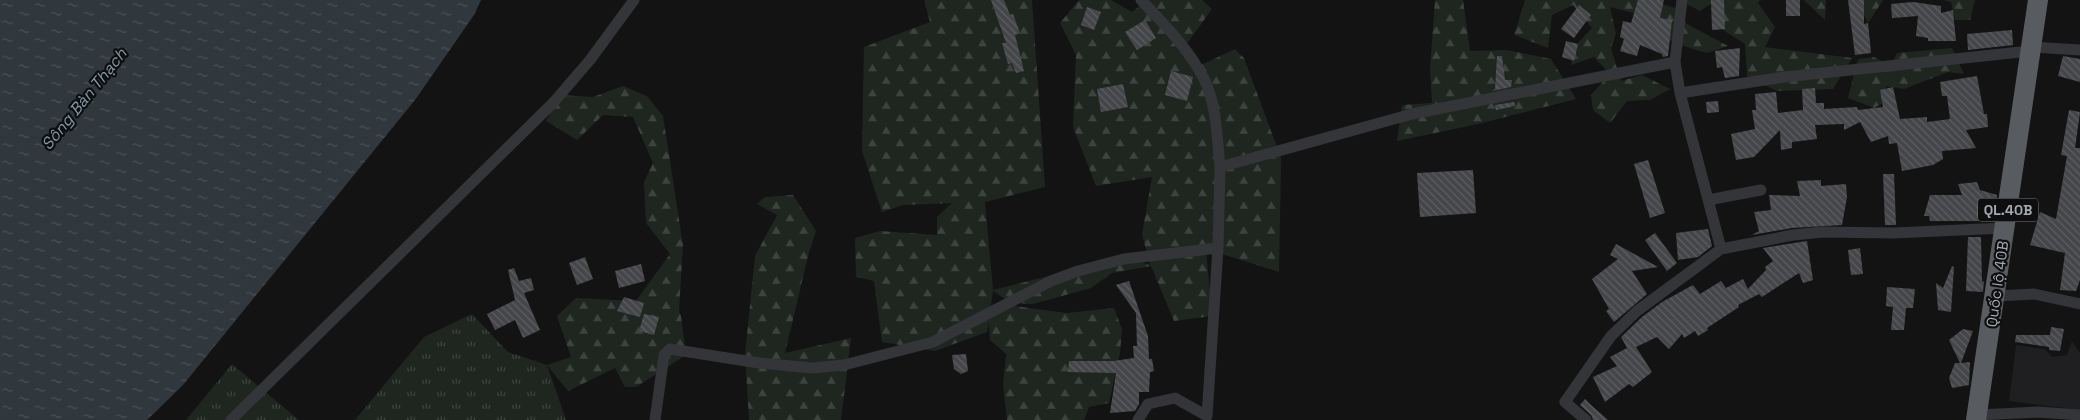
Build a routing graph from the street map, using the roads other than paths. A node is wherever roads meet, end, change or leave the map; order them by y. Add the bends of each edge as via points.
1 (634, 0) edge
2 (1141, 0) edge
3 (1682, 0) edge
4 (2038, 0) edge
5 (2030, 49) junction
6 (2080, 50) edge
7 (1675, 62) junction
8 (1680, 93) junction
9 (1220, 167) junction
10 (1762, 190) dead end
11 (1708, 200) junction
12 (2005, 228) junction
13 (1218, 248) junction
14 (1721, 249) junction
15 (1996, 296) junction
16 (2080, 304) edge
17 (2080, 415) edge
18 (1977, 417) edge
19 (1207, 418) edge
20 (231, 420) edge
21 (655, 420) edge
22 (1138, 420) edge
23 (1586, 420) edge

1 - 20 street via 590,60 553,103
2 - 9 street via 1170,31 1205,82 1216,123
3 - 7 street
4 - 5 highway, Quốc lộ 40B / QL.40B
5 - 6 street
5 - 8 street via 1784,77
5 - 12 highway, Quốc lộ 40B / QL.40B
7 - 8 street
7 - 9 street via 1412,114
8 - 11 street
9 - 13 street
10 - 11 street
11 - 14 street
12 - 14 street via 1893,233 1823,232
12 - 15 highway, Quốc lộ 40B / QL.40B
13 - 19 street
13 - 21 street via 1124,259 1078,271 1051,281 933,342 844,365 813,368 670,349 664,356
14 - 23 street via 1637,311 1611,336 1565,402
15 - 16 street via 2039,294
15 - 18 highway, Quốc lộ 40B / QL.40B
17 - 18 street via 2038,412
19 - 22 street via 1175,398 1148,404

